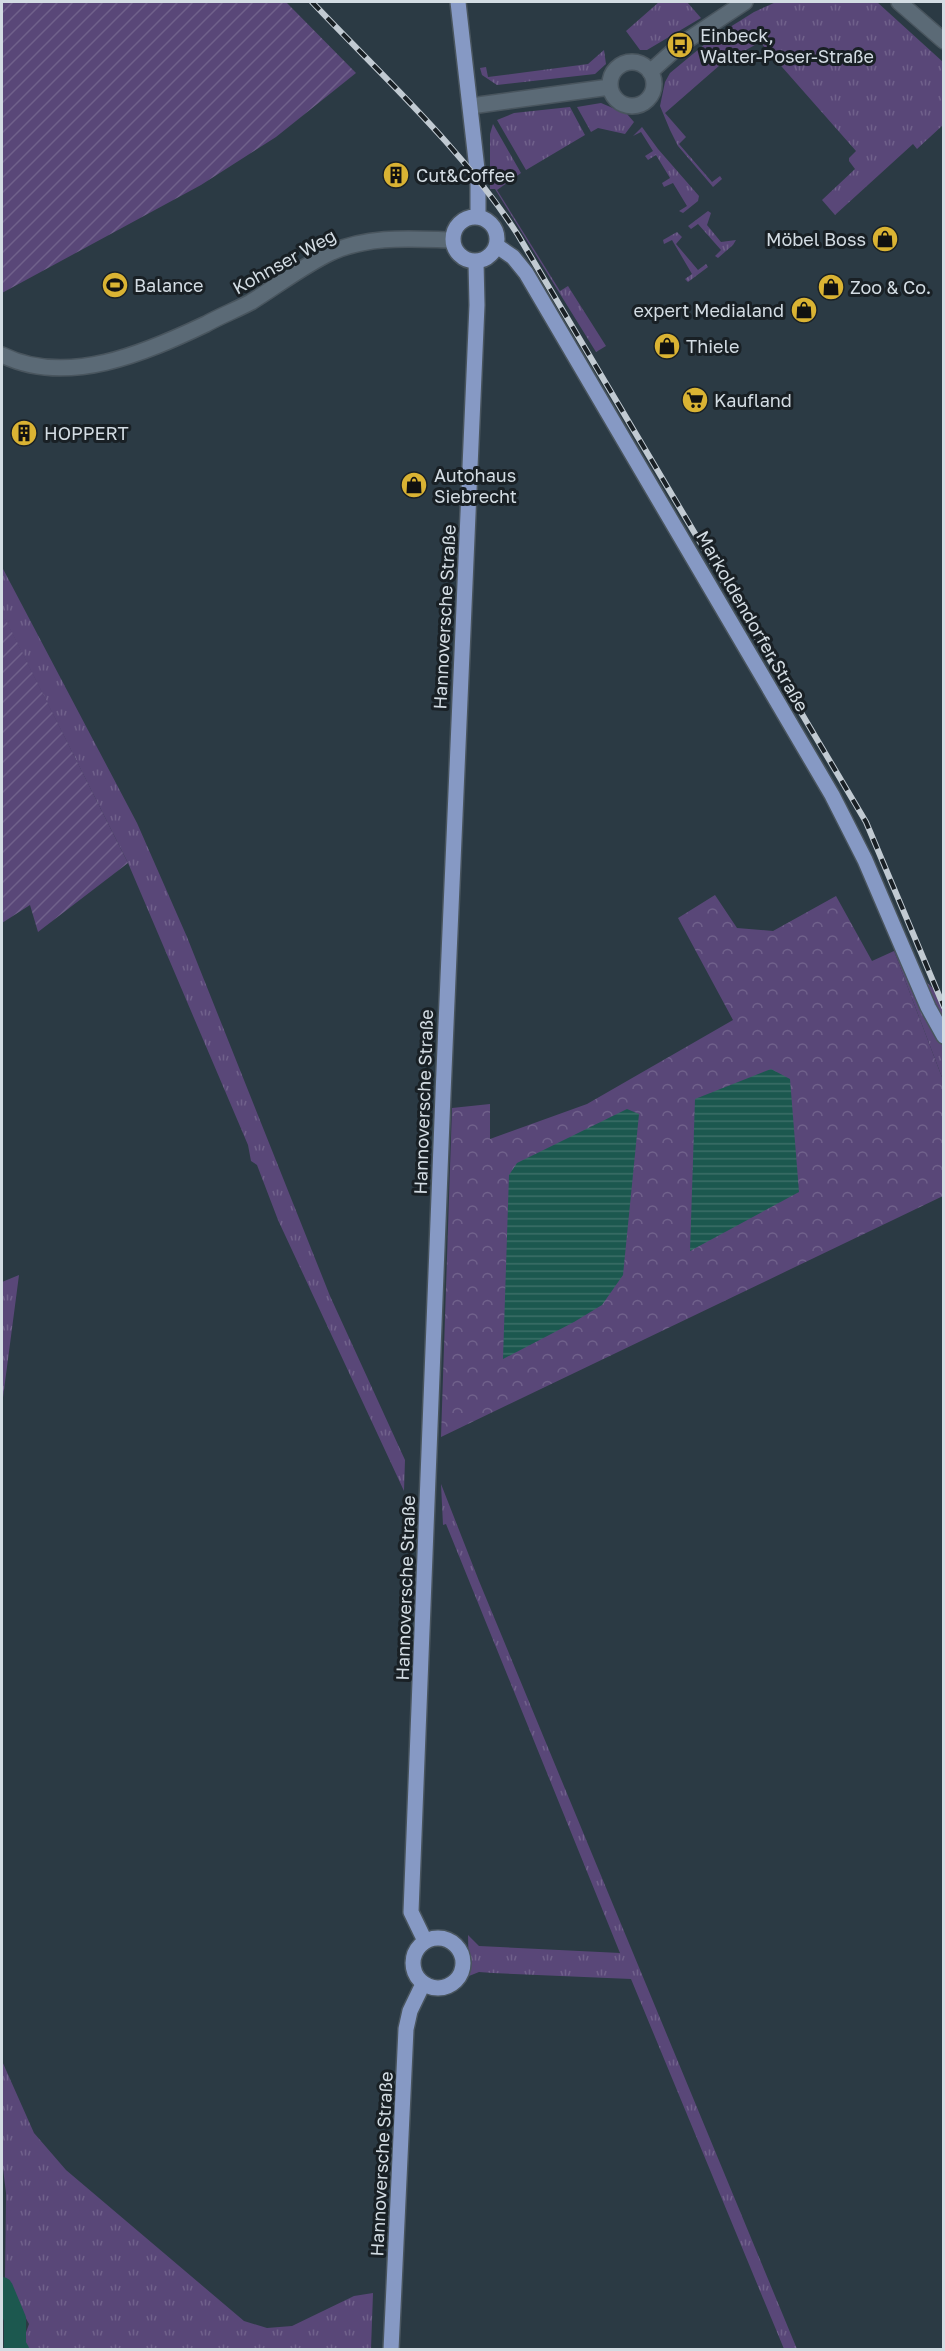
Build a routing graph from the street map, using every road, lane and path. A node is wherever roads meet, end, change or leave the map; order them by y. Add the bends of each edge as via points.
1 (458, 2) edge
2 (745, 2) edge
3 (899, 2) edge
4 (944, 41) edge
5 (650, 72) junction
6 (610, 87) junction
7 (471, 106) junction
8 (478, 217) junction
9 (453, 240) junction
10 (497, 246) junction
11 (476, 262) junction
12 (2, 356) edge
13 (944, 1036) edge
14 (425, 1941) junction
15 (423, 1984) junction
16 (391, 2349) edge

1 - 7 main road
2 - 5 street via 680,45
3 - 4 street
5 - 6 street via 641,64 623,63 614,70
5 - 6 street via 652,93 641,104 621,104
6 - 7 street
7 - 8 main road
8 - 9 main road via 462,221
8 - 10 main road via 494,227
9 - 11 main road via 461,256
9 - 12 street, Kohnser Weg via 370,240 332,252 248,303 177,338 122,357 88,365 46,368 16,363
10 - 11 main road via 489,257
10 - 13 main road, Markoldendorfer Straße via 526,273 832,795
11 - 14 main road, Hannoversche Straße via 411,1912
14 - 15 main road via 416,1951 413,1965
14 - 15 main road via 451,1941 464,1964 458,1979 446,1988
15 - 16 main road, Hannoversche Straße via 406,2029

